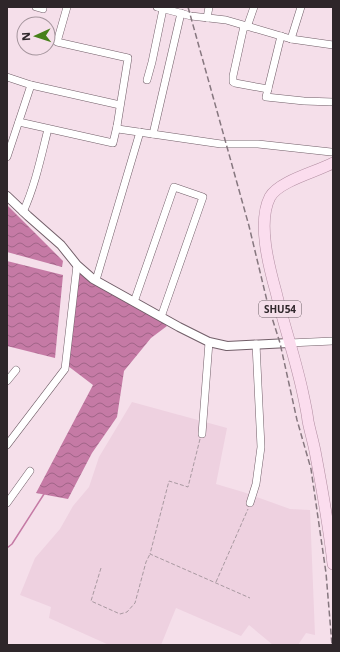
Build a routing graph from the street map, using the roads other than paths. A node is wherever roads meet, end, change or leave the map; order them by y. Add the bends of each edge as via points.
1 (67, 7) edge
2 (209, 7) edge
3 (254, 7) edge
4 (301, 7) edge
5 (160, 8) edge
6 (181, 13) junction
7 (208, 18) junction
8 (246, 26) junction
9 (281, 36) junction
10 (290, 39) junction
11 (333, 45) edge
12 (7, 77) edge
13 (147, 80) dead end
14 (31, 85) junction
15 (268, 90) junction
16 (333, 102) edge
17 (120, 105) junction
18 (19, 122) junction
19 (117, 126) junction
20 (48, 129) junction
21 (140, 132) junction
22 (153, 134) junction
23 (332, 155) edge
24 (7, 157) edge
25 (333, 163) edge
26 (7, 196) edge
27 (24, 212) junction
28 (265, 222) junction
29 (77, 265) junction
30 (96, 280) junction
31 (134, 302) junction
32 (161, 318) junction
33 (333, 341) edge
34 (210, 342) junction
35 (290, 343) junction
36 (256, 344) junction
37 (16, 370) dead end
38 (7, 381) edge
39 (303, 394) junction
40 (202, 434) road end
41 (7, 445) edge
42 (30, 471) dead end
43 (7, 503) edge
44 (250, 503) road end
45 (331, 506) edge
46 (333, 529) edge
47 (333, 564) edge

1 - 17 street via 57,42 128,58
2 - 7 street
3 - 8 street
4 - 10 street
5 - 6 street
5 - 13 street
6 - 7 street
6 - 22 street
7 - 8 street
8 - 9 street
8 - 15 street via 233,82
9 - 10 street
9 - 15 street
10 - 11 street
12 - 14 street
14 - 17 street
14 - 18 street
15 - 16 street via 266,97
17 - 19 street
18 - 20 street
18 - 24 street
19 - 20 street via 113,143
19 - 21 street via 118,129
20 - 27 street
21 - 22 street
21 - 30 street
22 - 23 street via 221,144 258,144
23 - 28 main road via 327,162 276,184 265,200
25 - 28 main road, SHU54 via 277,188 268,202
26 - 27 street
27 - 29 street via 61,245
28 - 35 main road, SHU54 via 266,251
29 - 30 street
29 - 41 street via 65,369
30 - 31 street
31 - 32 street
31 - 32 street via 174,188 203,197
32 - 34 street
33 - 35 street
34 - 36 street via 227,346
34 - 40 street
35 - 36 street
35 - 39 main road, SHU54
36 - 44 street via 261,447 256,484
37 - 38 street
39 - 45 main road, SHU54 via 313,421
39 - 47 main road, SHU54
42 - 43 street
45 - 46 main road, SHU54

